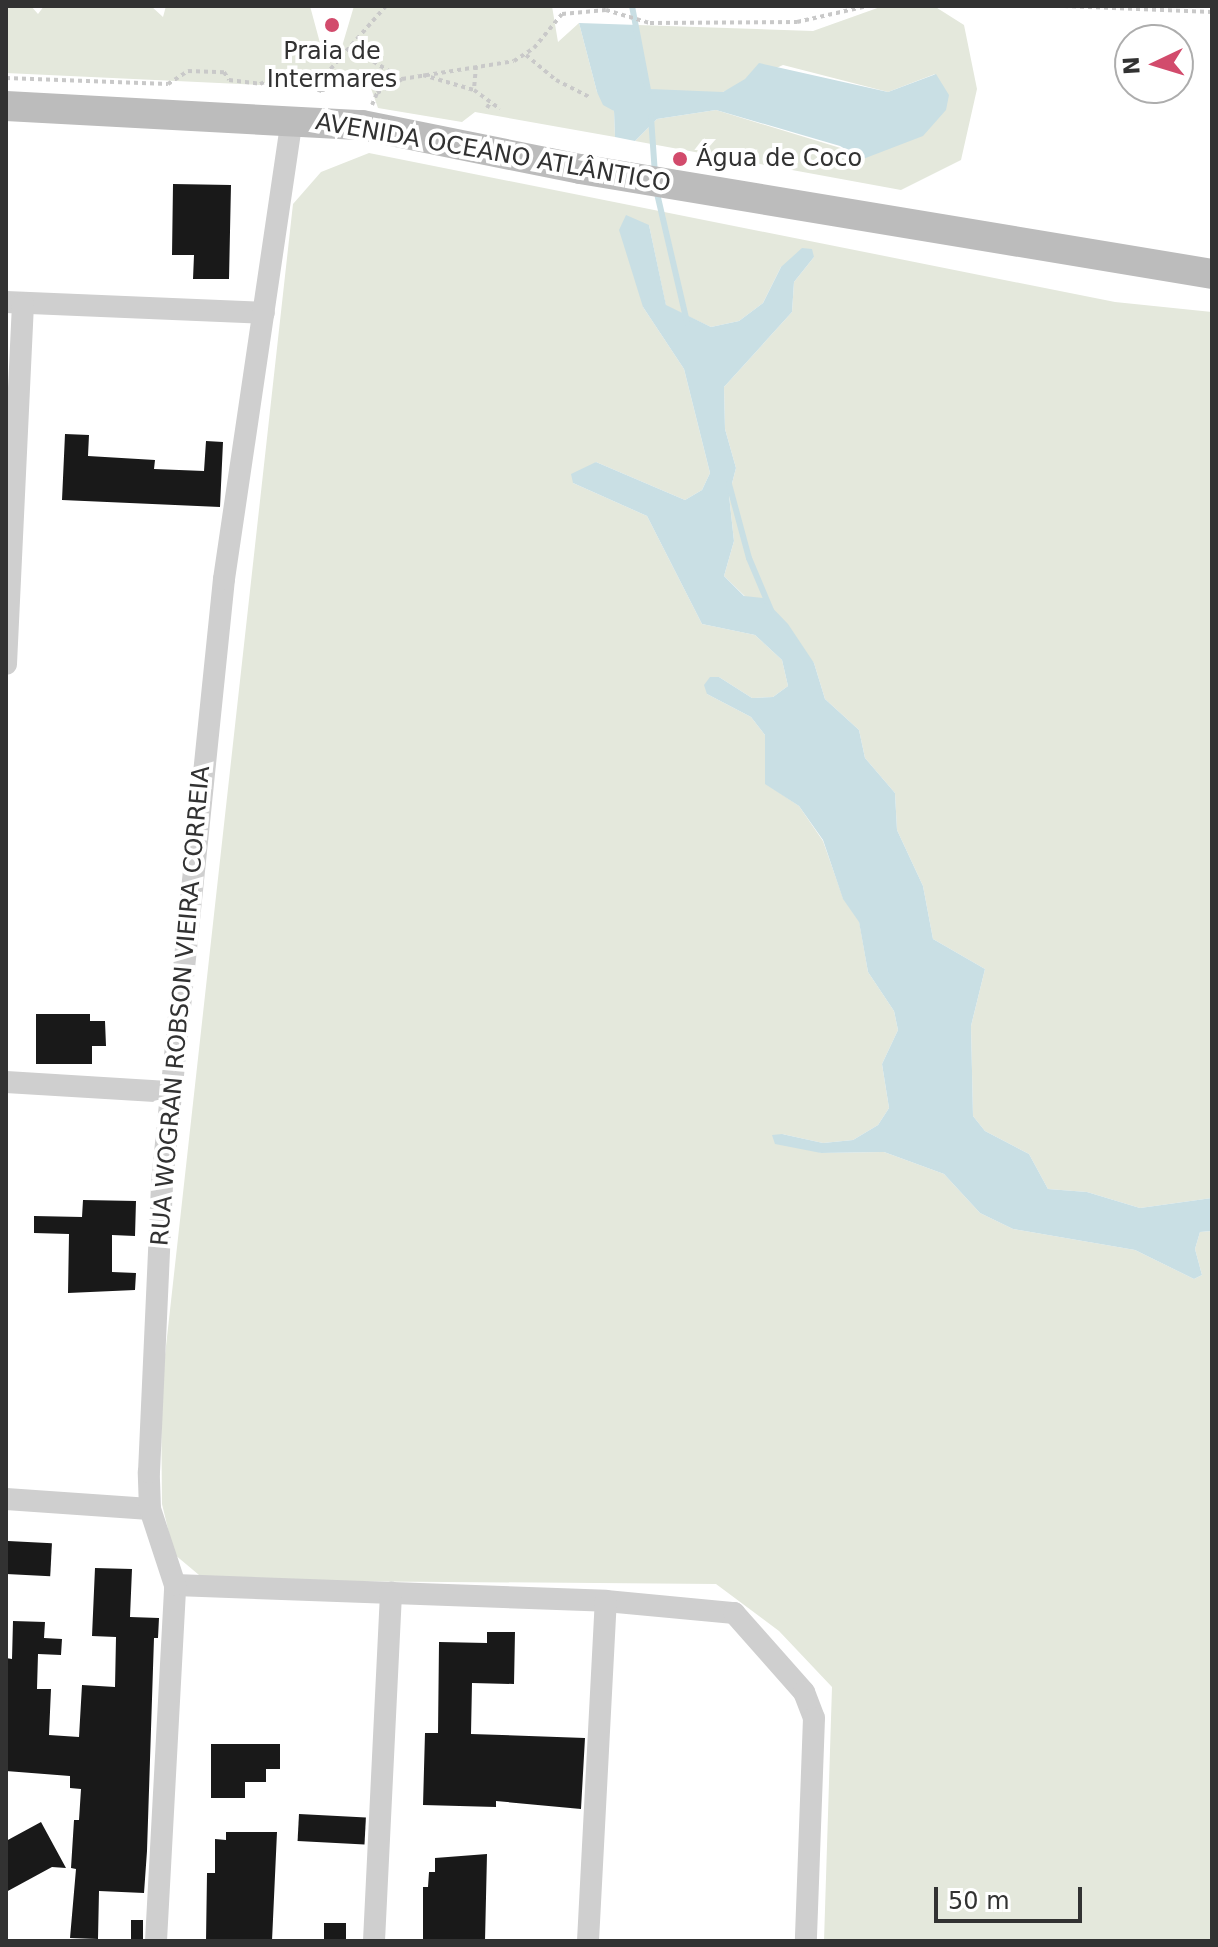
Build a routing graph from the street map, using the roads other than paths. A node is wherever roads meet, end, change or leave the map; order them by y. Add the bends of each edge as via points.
1 (6, 106) edge
2 (292, 119) junction
3 (1212, 274) edge
4 (15, 303) edge
5 (264, 313) junction
6 (6, 664) edge
7 (6, 1082) edge
8 (168, 1092) junction
9 (6, 1499) edge
10 (150, 1509) junction
11 (175, 1585) junction
12 (391, 1592) junction
13 (606, 1601) junction
14 (156, 1941) edge
15 (374, 1941) edge
16 (588, 1941) edge
17 (806, 1941) edge

1 - 2 main road, AVENIDA OCEANO ATLÂNTICO
2 - 3 main road, AVENIDA OCEANO ATLÂNTICO via 362,125 580,169
2 - 5 street, RUA WOGRAN ROBSON VIEIRA CORREIA
4 - 5 street
4 - 6 street
5 - 8 street, RUA WOGRAN ROBSON VIEIRA CORREIA via 224,579
7 - 8 street
8 - 10 street, RUA WOGRAN ROBSON VIEIRA CORREIA
9 - 10 street
10 - 11 street, RUA WOGRAN ROBSON VIEIRA CORREIA
11 - 12 street
11 - 14 street, RUA WOGRAN ROBSON VIEIRA CORREIA
12 - 13 street
12 - 15 street
13 - 16 street
13 - 17 street via 734,1613 804,1692 814,1718

